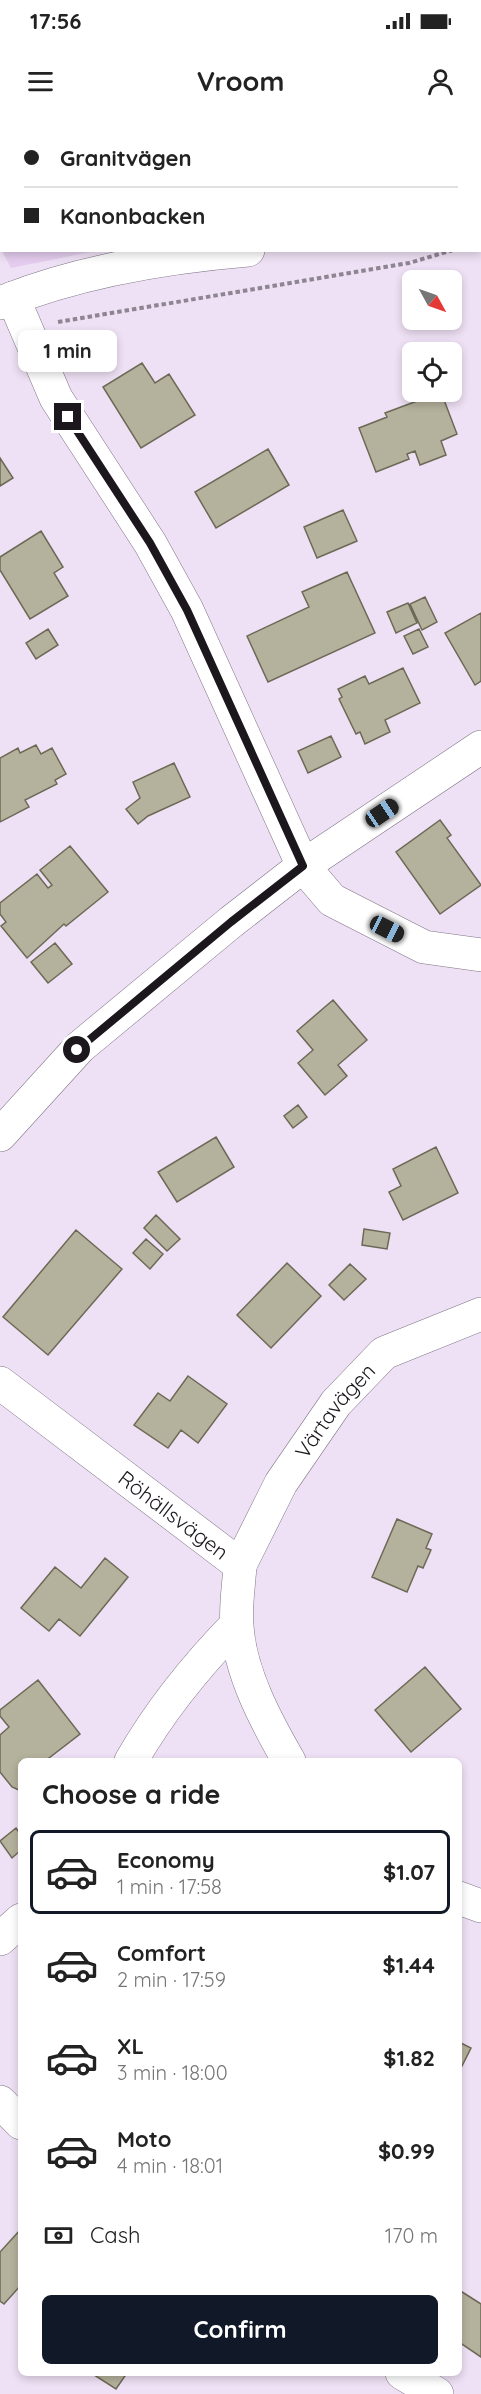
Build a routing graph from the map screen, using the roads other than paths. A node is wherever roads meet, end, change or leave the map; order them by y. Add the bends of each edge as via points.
1 (233, 252) edge
2 (6, 300) edge
3 (481, 747) edge
4 (303, 866) junction
5 (481, 955) edge
6 (0, 1135) edge
7 (481, 1314) edge
8 (0, 1383) edge
9 (240, 1565) junction
10 (236, 1624) junction
11 (133, 1758) edge
12 (287, 1758) edge
13 (462, 1899) edge
14 (481, 1906) edge
15 (18, 1923) edge
16 (0, 1939) edge
17 (0, 2103) edge
18 (18, 2120) edge
19 (407, 2376) edge
20 (437, 2394) edge

1 - 2 street via 125,266
2 - 4 street via 24,328 56,398 150,543 187,610
3 - 4 street
4 - 5 street via 332,900 424,947
4 - 6 street via 80,1047
7 - 9 street, Värtavägen via 384,1353 344,1395 281,1483
8 - 9 street, Röhällsvägen
9 - 10 street, Röhällsvägen
10 - 11 street via 212,1649
10 - 12 street, Röhällsvägen via 253,1686
13 - 14 street
15 - 16 street
17 - 18 street
19 - 20 street

